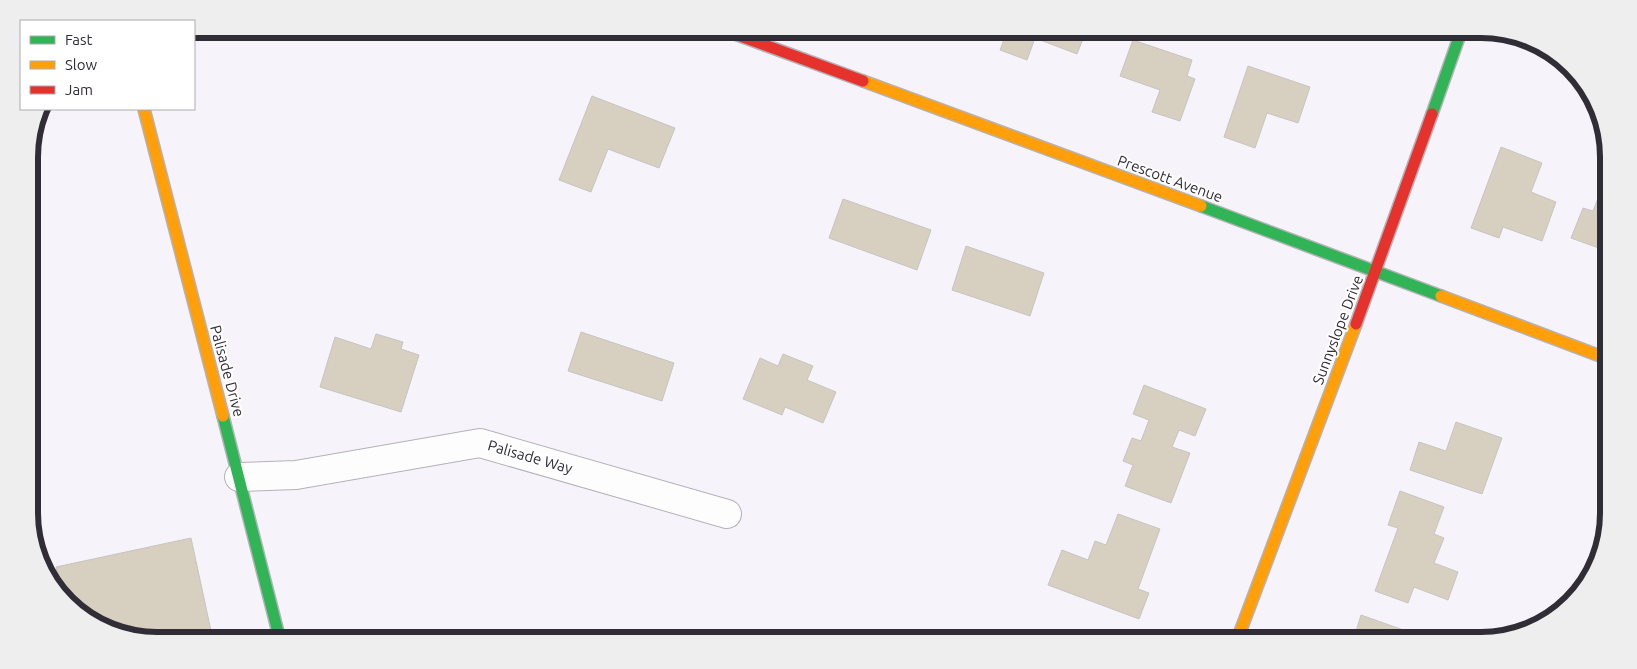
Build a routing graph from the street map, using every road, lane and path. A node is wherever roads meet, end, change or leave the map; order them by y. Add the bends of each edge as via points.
1 (745, 38) edge
2 (1459, 38) edge
3 (144, 110) edge
4 (1376, 271) junction
5 (1600, 356) edge
6 (239, 477) junction
7 (727, 514) dead end
8 (1240, 631) edge
9 (278, 632) edge

1 - 4 street, Prescott Avenue
2 - 4 street, Sunnyslope Drive
3 - 6 street, Palisade Drive
4 - 5 street, Prescott Avenue
4 - 8 street, Sunnyslope Drive
6 - 7 street, Palisade Way via 296,475 480,443
6 - 9 street, Palisade Drive

